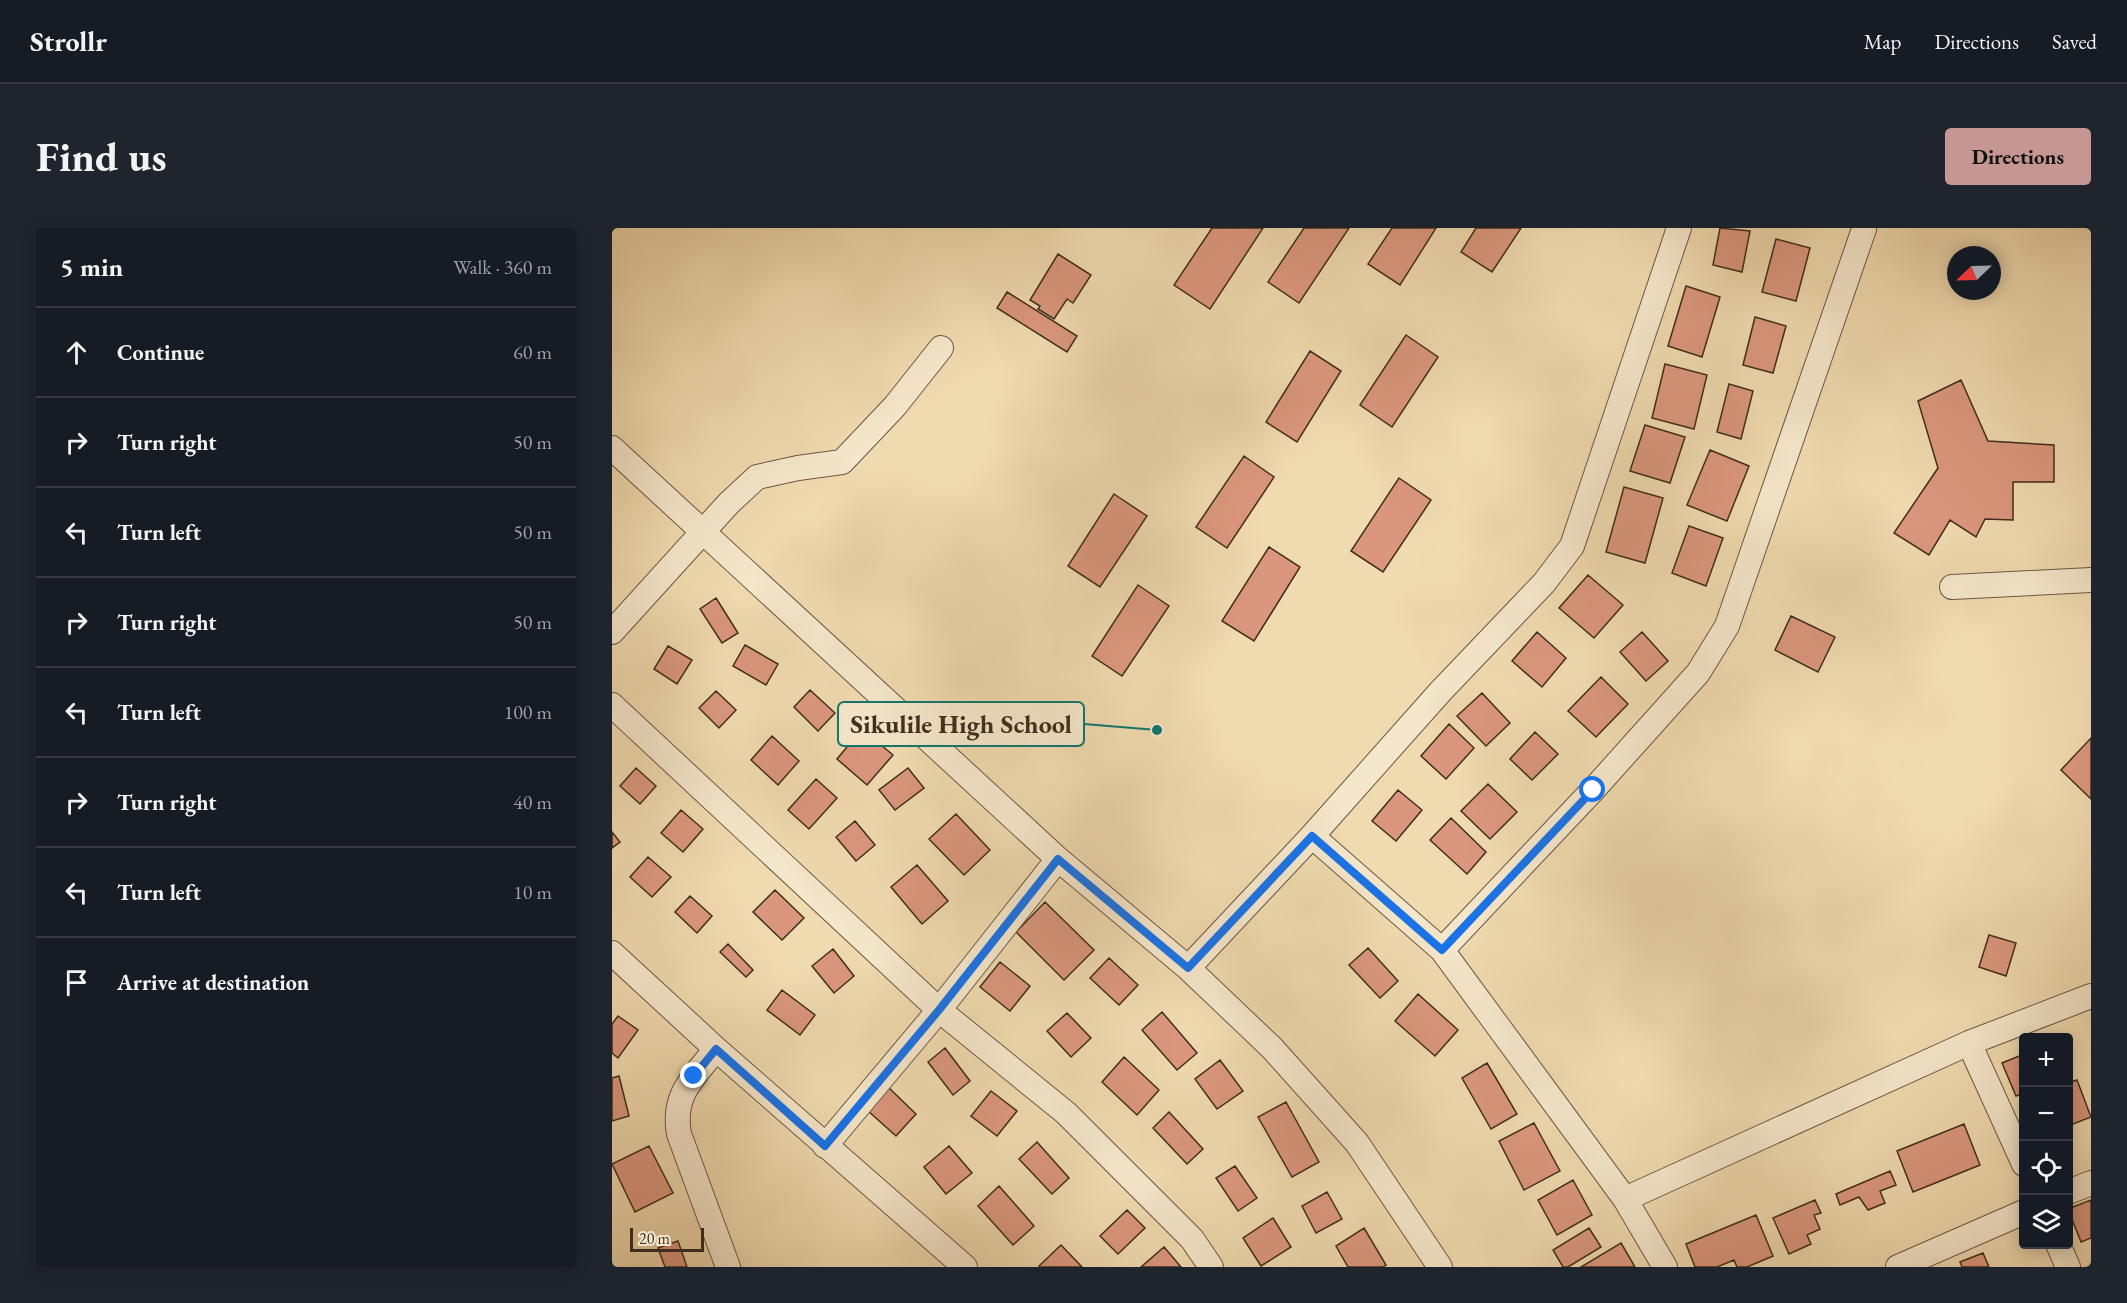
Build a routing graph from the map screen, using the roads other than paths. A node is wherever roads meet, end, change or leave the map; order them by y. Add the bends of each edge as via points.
1 (1679, 228) edge
2 (1866, 228) edge
3 (941, 348) dead end
4 (612, 448) edge
5 (703, 532) junction
6 (2091, 580) edge
7 (1952, 587) dead end
8 (612, 632) edge
9 (612, 705) edge
10 (1312, 836) junction
11 (1058, 859) junction
12 (1442, 950) junction
13 (612, 953) edge
14 (1188, 968) junction
15 (2091, 996) edge
16 (939, 1010) junction
17 (1969, 1043) junction
18 (716, 1049) junction
19 (825, 1146) junction
20 (2019, 1153) edge
21 (2091, 1183) edge
22 (2073, 1190) edge
23 (1625, 1199) junction
24 (2019, 1214) edge
25 (2060, 1249) edge
26 (728, 1267) edge
27 (965, 1267) edge
28 (1211, 1267) edge
29 (1440, 1267) edge
30 (1665, 1267) edge
31 (1898, 1267) edge
32 (2068, 1267) edge

1 - 10 street via 1572,546 1544,583
2 - 12 street via 1727,626 1698,674
3 - 5 street via 895,406 842,462 757,477
4 - 5 street
5 - 8 street
5 - 11 street
6 - 7 street
9 - 16 street
10 - 12 street
10 - 14 street
11 - 14 street
11 - 16 street
12 - 23 street
13 - 18 street
14 - 29 street via 1272,1048 1357,1143
15 - 17 street
16 - 19 street
16 - 28 street via 1066,1113 1192,1239
17 - 20 street
17 - 23 street
18 - 19 street
18 - 26 street via 684,1088 676,1119
19 - 27 street
21 - 22 street
23 - 30 street
24 - 31 street
25 - 32 street

